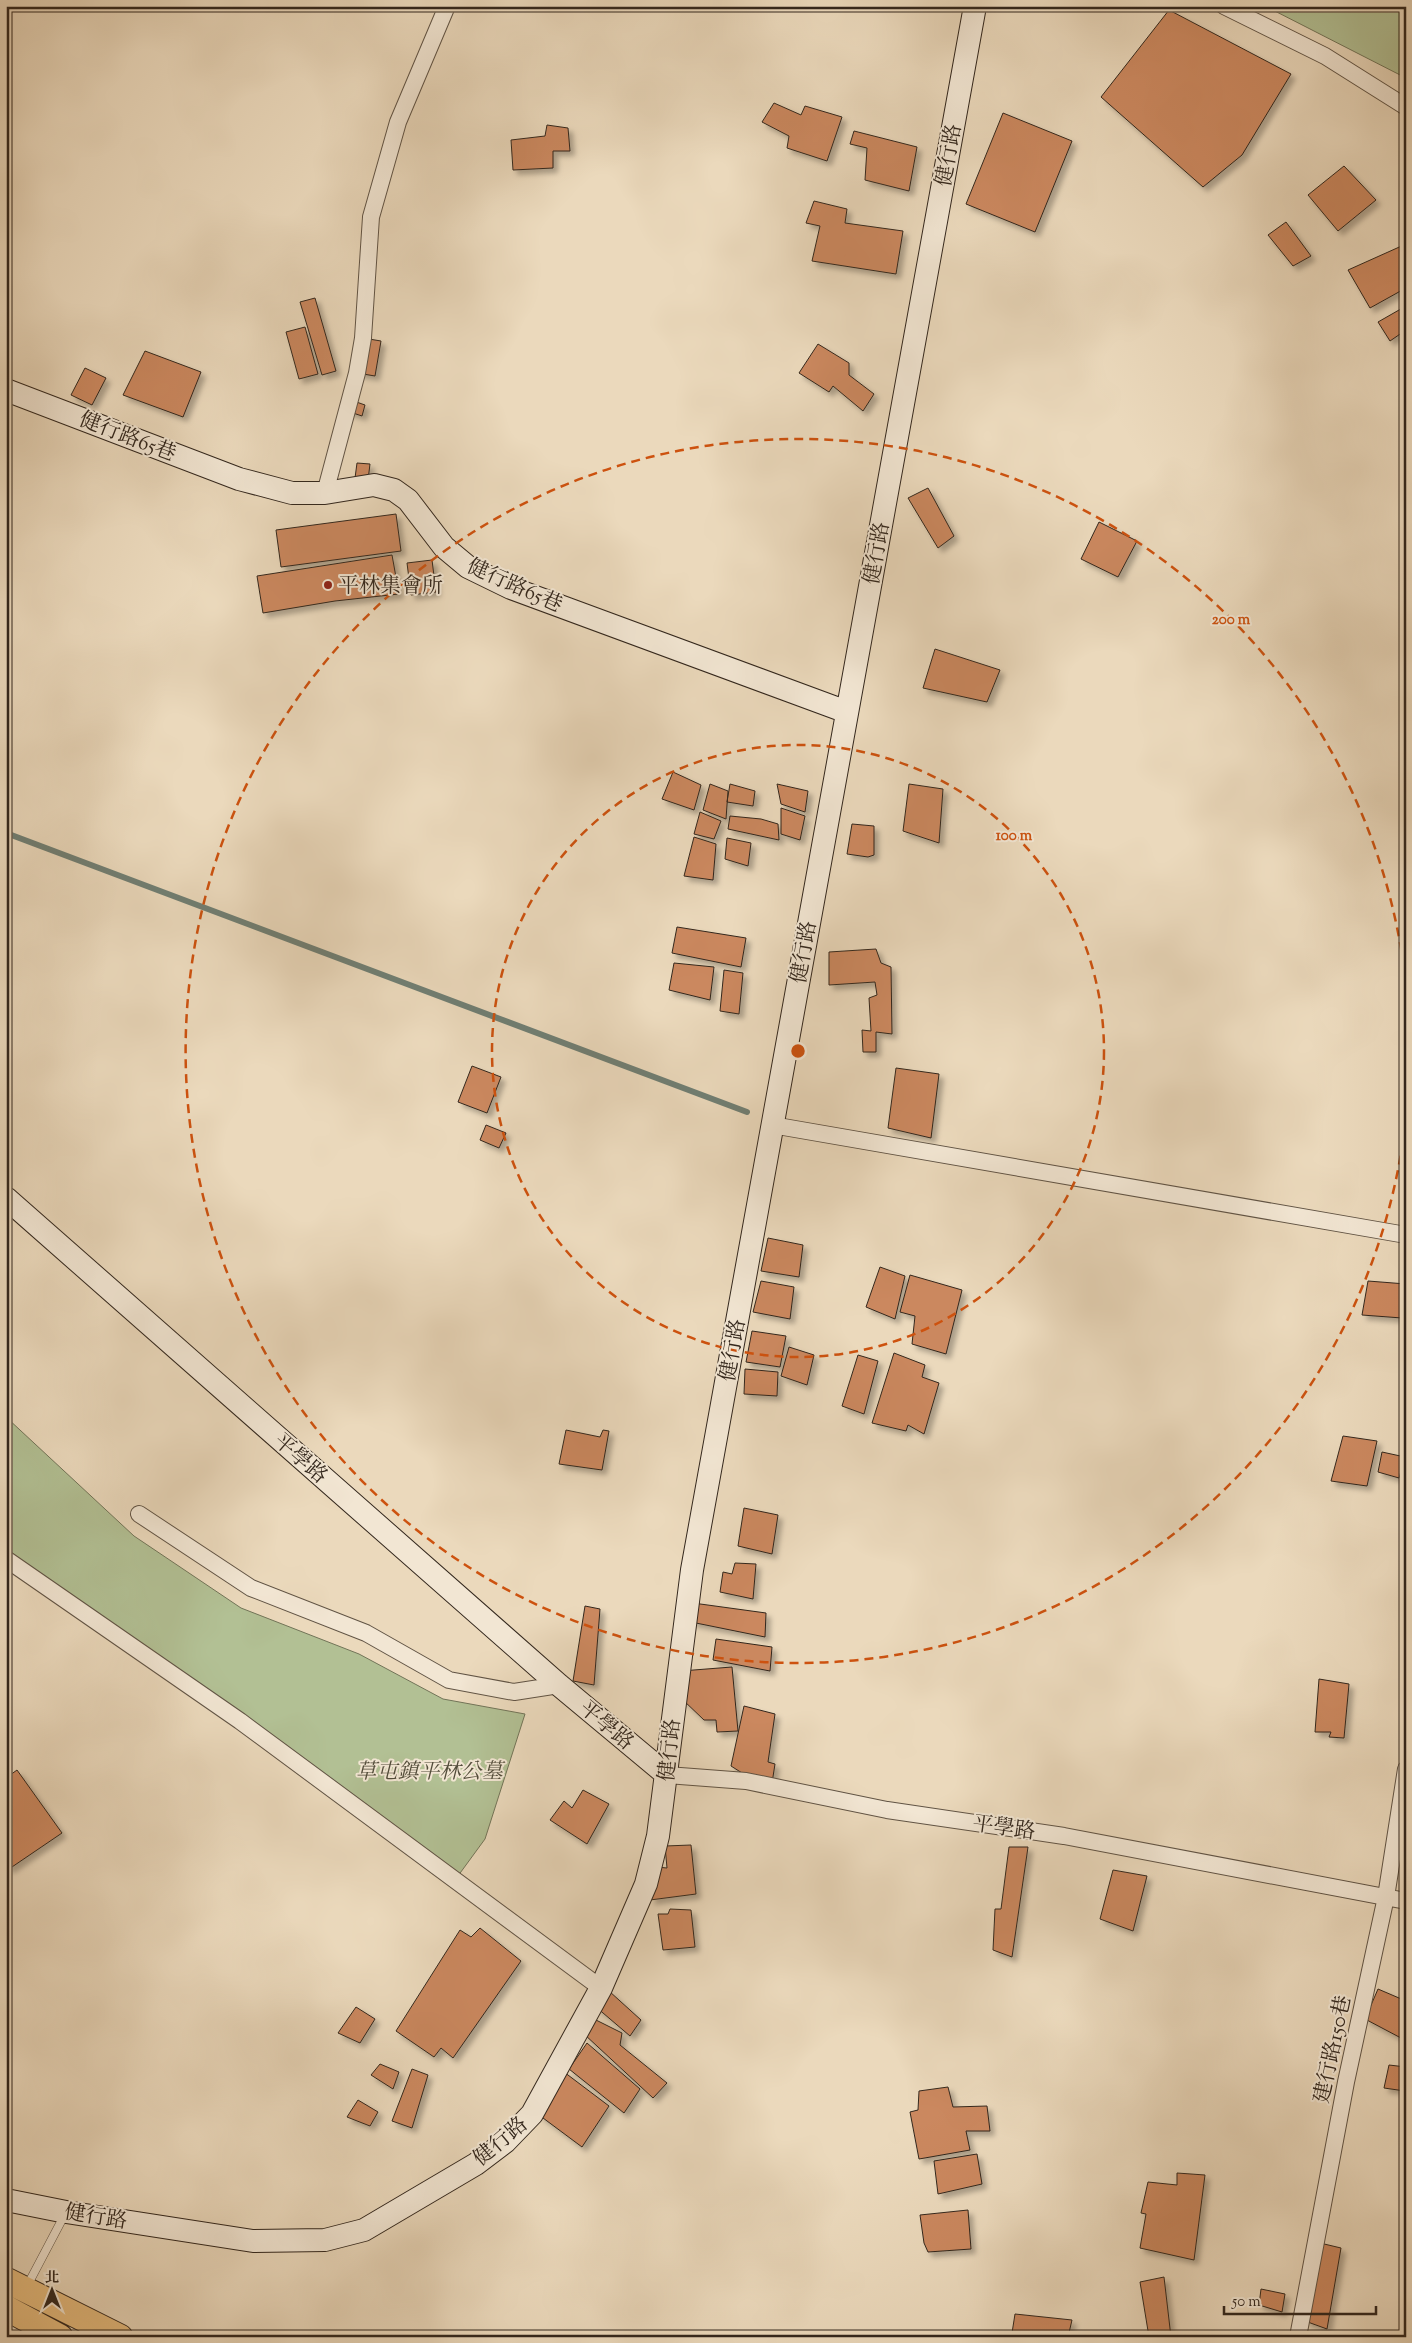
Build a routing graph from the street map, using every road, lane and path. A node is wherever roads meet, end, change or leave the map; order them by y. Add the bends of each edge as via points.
1 (447, 6) edge
2 (975, 6) edge
3 (1224, 6) edge
4 (1406, 107) edge
5 (6, 390) edge
6 (326, 493) junction
7 (847, 712) junction
8 (772, 1125) junction
9 (6, 1198) edge
10 (1406, 1235) edge
11 (139, 1514) dead end
12 (6, 1558) edge
13 (559, 1685) junction
14 (1406, 1769) edge
15 (667, 1775) junction
16 (1386, 1897) junction
17 (1406, 1901) edge
18 (600, 1988) junction
19 (6, 2200) edge
20 (66, 2212) junction
21 (14, 2297) edge
22 (60, 2337) edge
23 (120, 2337) edge
24 (1298, 2337) edge

1 - 6 street via 398,122 371,217 362,347
2 - 7 street, 健行路
3 - 4 street via 1324,56
5 - 6 street, 健行路65巷 via 238,479 292,493
6 - 7 street, 健行路65巷 via 374,486 394,490 408,500 444,547 477,571 511,588
7 - 8 street, 健行路
8 - 10 street
8 - 15 street, 健行路 via 692,1570
9 - 13 street, 平學路
11 - 13 street via 251,1588 366,1632 449,1680 514,1692
12 - 18 street via 240,1721
13 - 15 street, 平學路
14 - 16 street, 建行路150巷
15 - 16 street, 平學路 via 746,1781 887,1810 1064,1836
15 - 18 street, 健行路 via 658,1836 646,1884
16 - 17 street, 平學路
16 - 24 street, 建行路150巷 via 1346,2082
18 - 20 street, 健行路 via 532,2114 512,2135 476,2164 364,2230 325,2240 253,2241
19 - 20 street, 健行路
20 - 21 lane
21 - 22 main road
21 - 23 main road

